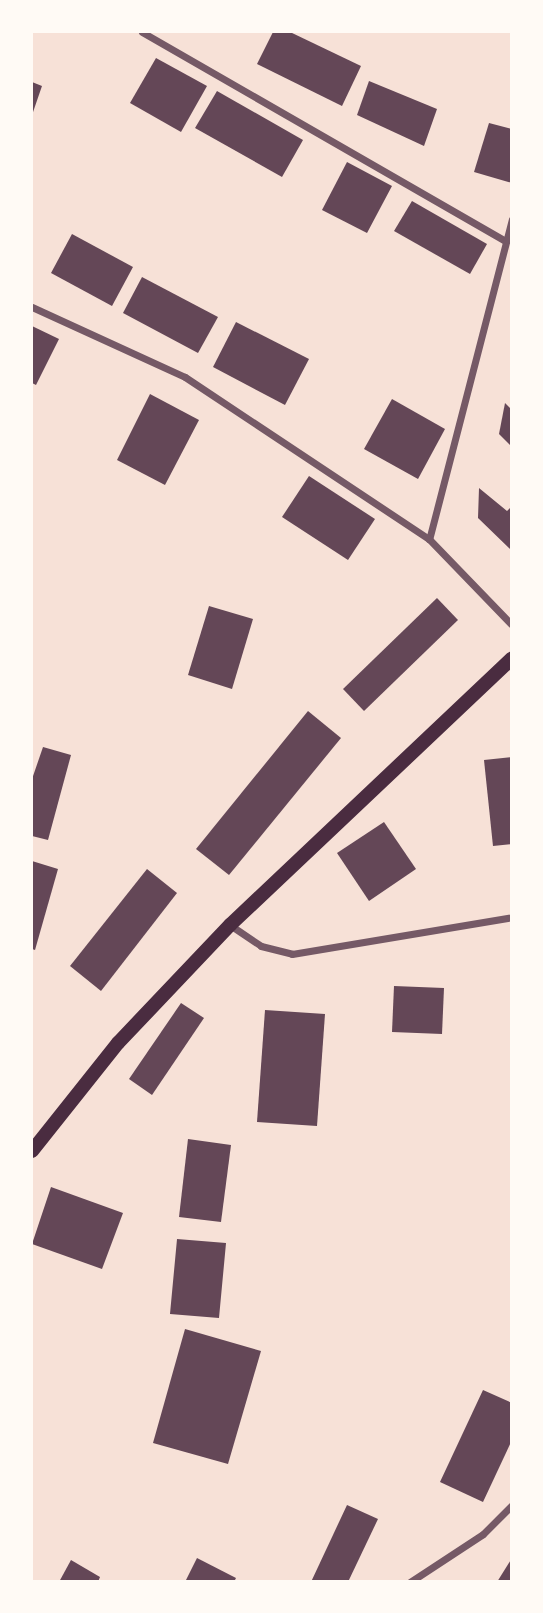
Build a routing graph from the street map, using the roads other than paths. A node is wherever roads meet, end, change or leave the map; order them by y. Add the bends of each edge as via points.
1 (142, 32) edge
2 (512, 219) edge
3 (506, 241) junction
4 (32, 307) edge
5 (429, 539) junction
6 (512, 625) edge
7 (512, 658) edge
8 (512, 917) edge
9 (230, 925) junction
10 (32, 1151) edge
11 (512, 1505) edge
12 (410, 1581) edge

1 - 3 street
2 - 3 street
3 - 5 street
4 - 5 street via 185,377
5 - 6 street
7 - 9 main road
8 - 9 street via 292,954 261,947
9 - 10 main road via 118,1043
11 - 12 street via 483,1534

